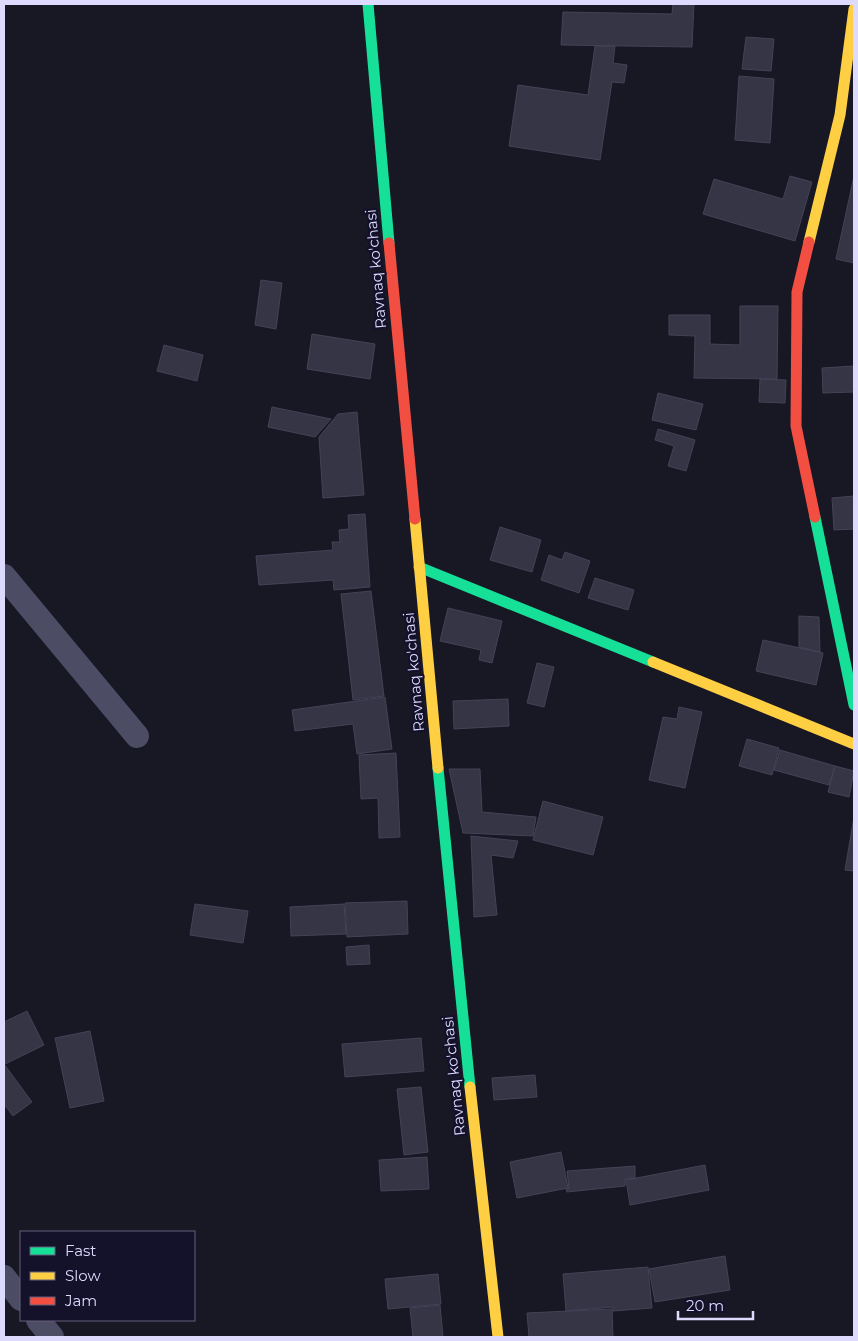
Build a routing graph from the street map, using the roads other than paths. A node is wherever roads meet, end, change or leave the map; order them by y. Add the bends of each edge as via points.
1 (368, 4) edge
2 (854, 8) edge
3 (419, 567) junction
4 (4, 576) edge
5 (854, 705) edge
6 (137, 736) dead end
7 (854, 744) edge
8 (4, 1277) edge
9 (20, 1298) edge
10 (39, 1321) edge
11 (52, 1337) edge
12 (498, 1337) edge

1 - 3 street, Ravnaq ko'chasi
2 - 5 street via 840,115 797,292 796,416
3 - 7 street
3 - 12 street, Ravnaq ko'chasi via 460,998
4 - 6 street
8 - 9 street
10 - 11 street

